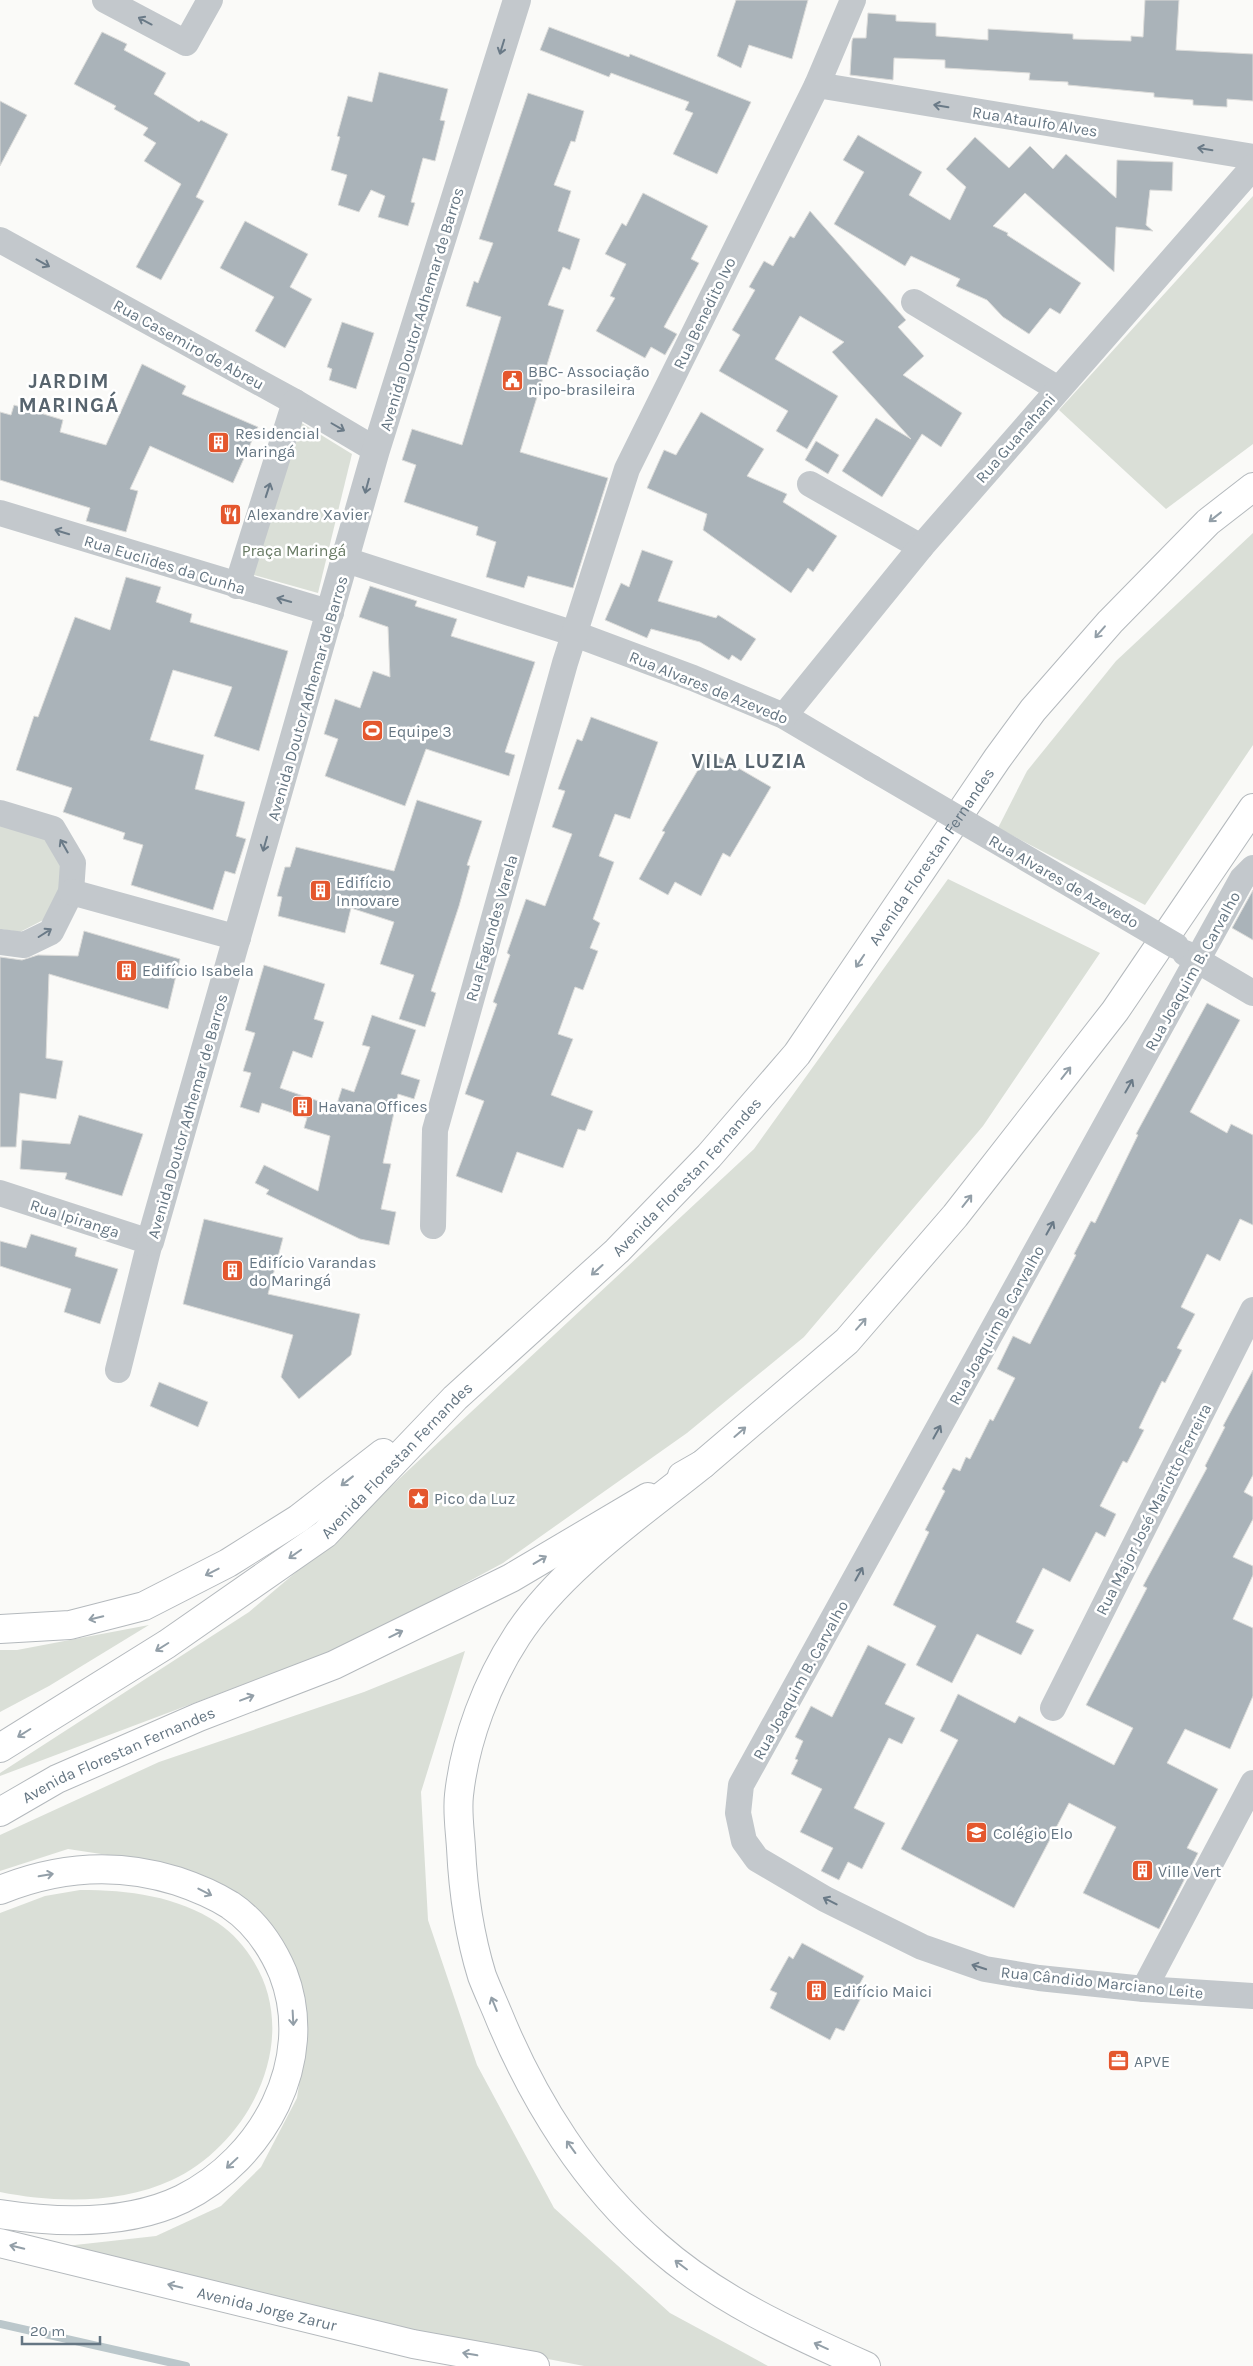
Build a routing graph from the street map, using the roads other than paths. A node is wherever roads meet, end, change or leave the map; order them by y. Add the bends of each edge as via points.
1 (105, 0) edge
2 (210, 0) edge
3 (517, 0) edge
4 (853, 0) edge
5 (816, 85) junction
6 (1253, 157) edge
7 (1253, 167) edge
8 (0, 240) edge
9 (914, 302) dead end
10 (1058, 389) junction
11 (295, 402) junction
12 (376, 450) junction
13 (810, 484) dead end
14 (1253, 487) edge
15 (0, 513) edge
16 (921, 547) junction
17 (346, 560) junction
18 (237, 586) junction
19 (331, 613) junction
20 (575, 634) junction
21 (784, 716) junction
22 (1253, 808) edge
23 (0, 813) edge
24 (1253, 868) edge
25 (71, 892) junction
26 (238, 938) junction
27 (0, 942) edge
28 (1198, 962) junction
29 (1253, 993) edge
30 (0, 1193) edge
31 (433, 1226) dead end
32 (150, 1242) junction
33 (1253, 1310) edge
34 (118, 1370) dead end
35 (455, 1398) junction
36 (703, 1464) junction
37 (0, 1629) edge
38 (1053, 1708) dead end
39 (0, 1748) edge
40 (1253, 1783) edge
41 (741, 1785) joint
42 (0, 1812) edge
43 (0, 1890) edge
44 (1144, 1989) junction
45 (1253, 1996) edge
46 (0, 2214) edge
47 (0, 2243) edge
48 (535, 2366) edge
49 (866, 2366) edge

2 -> 1 street via 186,43
3 -> 12 street, Avenida Doutor Adhemar de Barros
4 - 5 street, Rua Benedito Ivo
6 -> 5 street, Rua Ataulfo Alves
5 - 20 street, Rua Benedito Ivo via 627,469
7 - 10 street, Rua Guanahani
8 -> 11 street, Rua Casemiro de Abreu
9 - 10 street
10 - 16 street, Rua Guanahani
11 -> 12 street, Rua Casemiro de Abreu
18 -> 11 street
12 -> 17 street, Avenida Doutor Adhemar de Barros
13 - 16 street
14 -> 35 highway, Avenida Florestan Fernandes via 1208,522 1110,622 1033,710 797,1054 709,1156 617,1251
18 -> 15 street, Rua Euclides da Cunha
16 - 21 street, Rua Guanahani
17 - 19 street, Avenida Doutor Adhemar de Barros
17 - 20 street, Rua Alvares de Azevedo
19 -> 18 street, Rua Euclides da Cunha
19 -> 26 street, Avenida Doutor Adhemar de Barros
20 - 21 street, Rua Alvares de Azevedo
20 - 31 street, Rua Fagundes Varela via 435,1130
21 - 28 street, Rua Alvares de Azevedo, bridge via 1176,946
36 -> 22 highway, Avenida Florestan Fernandes via 847,1341 954,1216 1115,1011
25 -> 23 street via 73,863 54,828
24 - 28 street, Rua Joaquim B. Carvalho via 1242,879
25 - 26 street
27 -> 25 street via 24,945 51,932
26 - 32 street, Avenida Doutor Adhemar de Barros
28 - 29 street, Rua Alvares de Azevedo
41 -> 28 street, Rua Joaquim B. Carvalho
30 - 32 street, Rua Ipiranga
32 - 34 street, Avenida Doutor Adhemar de Barros
33 - 38 street, Rua Major José Mariotto Ferreira
35 -> 37 highway via 298,1518 228,1564 144,1606 70,1625
35 -> 39 highway, Avenida Florestan Fernandes via 326,1534 166,1644
42 -> 36 highway, Avenida Florestan Fernandes via 57,1779 199,1717 334,1665 511,1578
49 -> 36 highway via 785,2330 718,2292 656,2246 602,2190 556,2128 512,2048 482,1976 463,1884 458,1797 470,1740 490,1686 517,1636 552,1590
40 - 44 street
44 -> 41 street, Rua Cândido Marciano Leite via 985,1969 922,1947 825,1899 757,1860 744,1841 738,1813
43 -> 46 highway via 39,1876 78,1869 128,1870 195,1887 230,1905 265,1940 287,1984 293,2008 294,2033 292,2058 270,2115 238,2158 208,2183 182,2199 153,2210 106,2218 58,2220
44 - 45 street, Rua Cândido Marciano Leite
48 -> 47 highway, Avenida Jorge Zarur via 413,2344

